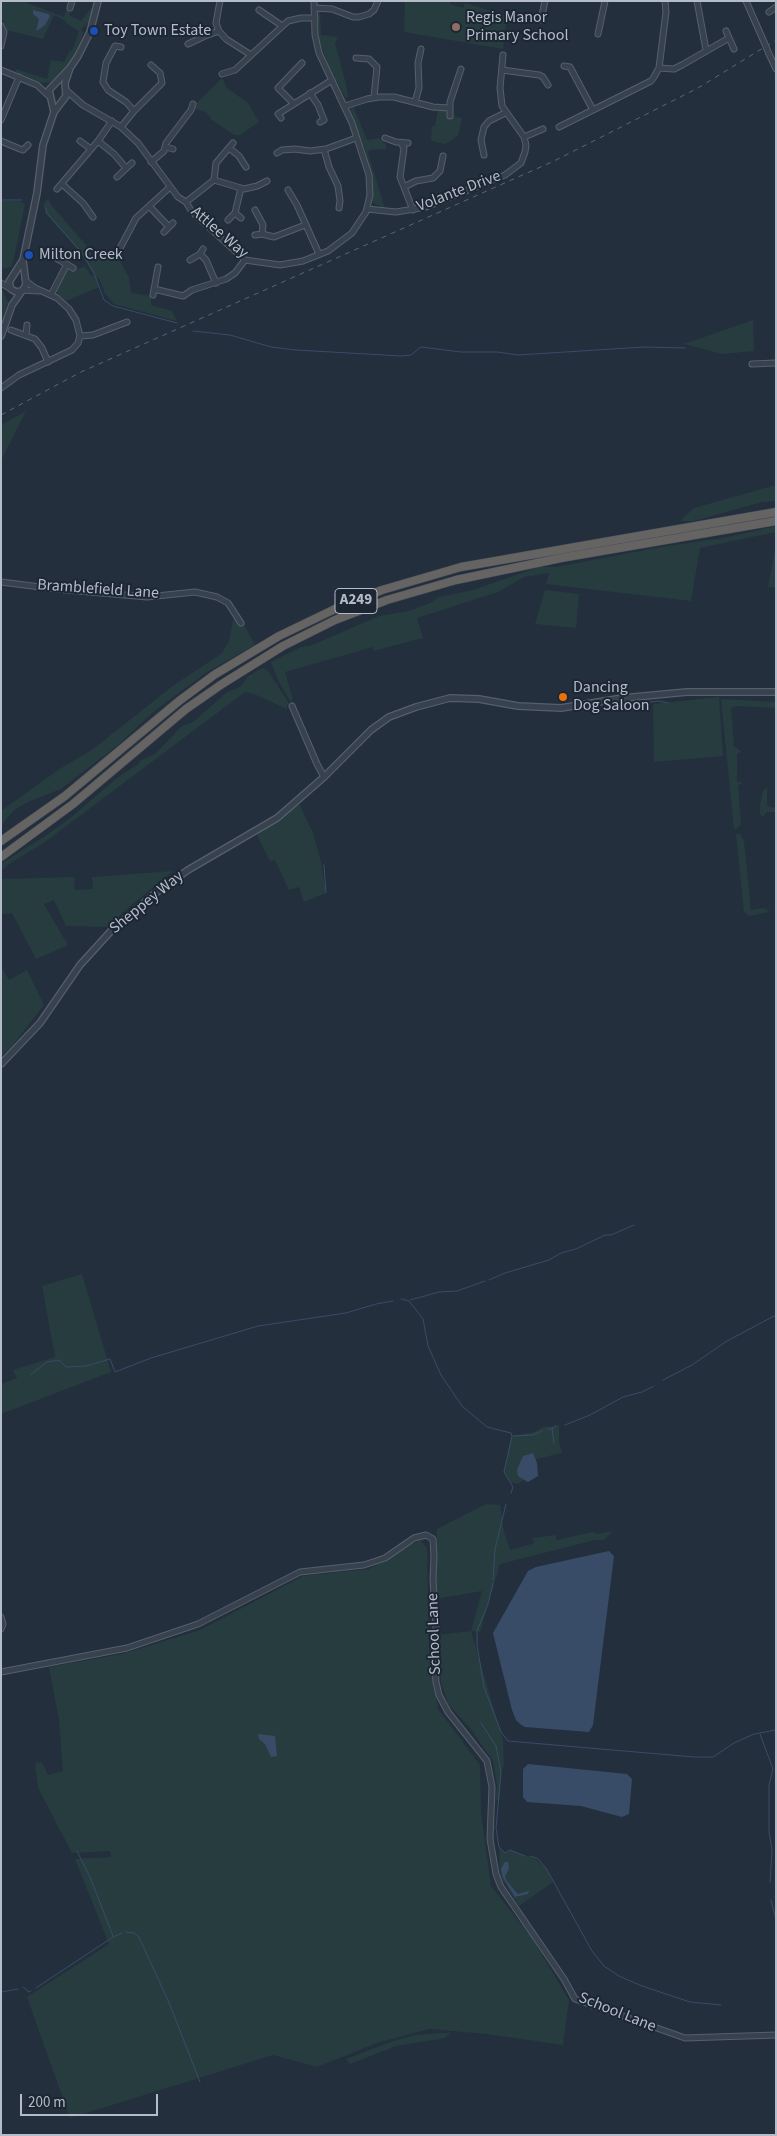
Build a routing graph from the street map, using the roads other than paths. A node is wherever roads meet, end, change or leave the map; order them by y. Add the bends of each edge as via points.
1 (72, 1) edge
2 (98, 1) edge
3 (220, 1) edge
4 (314, 1) edge
5 (378, 1) edge
6 (545, 1) edge
7 (605, 1) edge
8 (665, 1) edge
9 (697, 1) edge
10 (746, 1) edge
11 (70, 8) dead end
12 (314, 8) junction
13 (776, 8) edge
14 (259, 10) dead end
15 (769, 11) dead end
16 (315, 18) junction
17 (541, 20) dead end
18 (282, 25) junction
19 (1, 26) edge
20 (219, 31) junction
21 (726, 32) dead end
22 (598, 34) dead end
23 (729, 38) junction
24 (188, 44) dead end
25 (1, 46) edge
26 (121, 48) dead end
27 (734, 49) dead end
28 (420, 50) dead end
29 (706, 50) junction
30 (251, 55) junction
31 (503, 55) dead end
32 (356, 58) dead end
33 (302, 63) dead end
34 (151, 65) dead end
35 (564, 66) dead end
36 (70, 68) junction
37 (659, 68) junction
38 (776, 68) edge
39 (156, 69) junction
40 (461, 69) dead end
41 (1, 70) edge
42 (502, 70) junction
43 (152, 74) dead end
44 (222, 74) dead end
45 (19, 77) junction
46 (332, 80) junction
47 (37, 85) junction
48 (54, 85) junction
49 (548, 85) dead end
50 (66, 90) junction
51 (310, 93) junction
52 (374, 97) junction
53 (51, 98) junction
54 (62, 100) junction
55 (415, 102) junction
56 (83, 104) junction
57 (193, 104) dead end
58 (294, 104) junction
59 (345, 106) junction
60 (449, 108) junction
61 (593, 110) junction
62 (134, 111) junction
63 (54, 112) junction
64 (505, 112) junction
65 (450, 116) dead end
66 (281, 118) dead end
67 (1, 120) edge
68 (112, 121) junction
69 (320, 122) dead end
70 (121, 127) junction
71 (559, 127) dead end
72 (543, 129) dead end
73 (524, 137) junction
74 (356, 138) junction
75 (385, 138) dead end
76 (1, 141) edge
77 (80, 141) dead end
78 (98, 141) junction
79 (233, 143) dead end
80 (401, 143) junction
81 (408, 143) dead end
82 (28, 145) dead end
83 (166, 147) junction
84 (229, 148) junction
85 (91, 149) junction
86 (173, 149) dead end
87 (324, 149) junction
88 (277, 153) dead end
89 (484, 155) dead end
90 (443, 156) dead end
91 (151, 162) junction
92 (132, 163) dead end
93 (246, 167) dead end
94 (126, 168) junction
95 (117, 177) dead end
96 (214, 180) junction
97 (266, 181) dead end
98 (62, 184) junction
99 (404, 187) junction
100 (170, 188) junction
101 (241, 188) junction
102 (58, 190) dead end
103 (288, 190) dead end
104 (298, 192) dead end
105 (292, 195) junction
106 (186, 202) junction
107 (149, 206) junction
108 (339, 208) dead end
109 (367, 209) junction
110 (254, 210) dead end
111 (414, 210) junction
112 (235, 213) junction
113 (93, 217) dead end
114 (241, 218) dead end
115 (228, 220) dead end
116 (305, 224) junction
117 (164, 232) dead end
118 (262, 234) junction
119 (255, 235) dead end
120 (126, 237) junction
121 (132, 241) dead end
122 (118, 252) dead end
123 (49, 254) dead end
124 (319, 254) junction
125 (23, 260) junction
126 (190, 260) dead end
127 (245, 260) junction
128 (67, 264) junction
129 (73, 268) dead end
130 (158, 268) dead end
131 (13, 276) junction
132 (25, 280) junction
133 (1, 281) edge
134 (216, 283) junction
135 (11, 289) junction
136 (22, 291) junction
137 (44, 291) junction
138 (51, 294) junction
139 (12, 305) junction
140 (114, 318) dead end
141 (127, 322) dead end
142 (27, 325) dead end
143 (117, 325) junction
144 (11, 330) dead end
145 (26, 335) junction
146 (1, 336) edge
147 (80, 336) junction
148 (48, 362) junction
149 (776, 362) edge
150 (752, 364) dead end
151 (4, 386) edge
152 (10, 389) dead end
153 (776, 512) edge
154 (776, 521) edge
155 (1, 582) edge
156 (242, 623) dead end
157 (776, 692) edge
158 (292, 706) dead end
159 (324, 777) junction
160 (43, 813) junction
161 (1, 834) edge
162 (1, 841) edge
163 (1, 856) edge
164 (1, 1064) edge
165 (1, 1617) edge
166 (2, 1627) edge
167 (1, 1672) edge
168 (776, 2035) edge

1 - 11 street
2 - 36 street via 90,32
3 - 20 street via 216,23
4 - 12 street, Attlee Way
5 - 12 street via 374,10 358,18
6 - 17 street
7 - 22 street
8 - 37 street
9 - 29 street
10 - 38 street, bridge
12 - 16 street, Attlee Way
13 - 15 street
14 - 18 street
16 - 18 street via 295,19
16 - 46 street, Attlee Way via 319,53
18 - 30 street
19 - 25 street via 4,32
20 - 24 street
20 - 30 street
21 - 23 street
23 - 27 street
23 - 29 street
26 - 62 street via 113,45 103,82
28 - 55 street via 420,82
29 - 37 street via 674,69
30 - 44 street via 235,70
31 - 42 street
32 - 52 street via 369,59 378,67
33 - 58 street via 278,88
34 - 39 street
35 - 61 street via 570,67
36 - 48 street
36 - 50 street
37 - 61 street via 650,81
39 - 43 street
39 - 62 street via 162,83
40 - 60 street
41 - 45 street
42 - 49 street via 542,76
42 - 64 street via 500,97
45 - 47 street
45 - 67 street
46 - 51 street
46 - 59 street, Attlee Way
47 - 48 street
47 - 53 street
48 - 50 street via 61,84
48 - 53 street via 49,90
50 - 54 street
50 - 56 street, Attlee Way
51 - 58 street
51 - 69 street via 324,120
52 - 55 street
52 - 59 street
53 - 54 street via 56,102
53 - 63 street
54 - 56 street, Attlee Way
54 - 63 street
55 - 60 street
56 - 68 street, Attlee Way
57 - 83 street
58 - 66 street via 278,114
59 - 74 street, Attlee Way
60 - 65 street
61 - 71 street
62 - 70 street
63 - 125 street via 43,146
64 - 73 street
64 - 89 street via 488,121 484,127 481,140
68 - 70 street, Attlee Way
68 - 78 street
70 - 91 street, Attlee Way
72 - 73 street
73 - 111 street, Volante Drive via 525,152 515,169
74 - 87 street
74 - 109 street, Attlee Way via 369,175
75 - 80 street
76 - 82 street via 23,150
77 - 85 street
78 - 85 street
78 - 94 street
79 - 84 street
80 - 81 street
80 - 99 street via 404,154 397,169
83 - 86 street
83 - 91 street
84 - 93 street
84 - 96 street via 216,163
85 - 98 street
87 - 88 street via 282,150
87 - 108 street via 342,200
90 - 99 street via 440,171 433,178
91 - 100 street, Attlee Way
92 - 94 street
94 - 95 street
96 - 101 street
96 - 106 street
97 - 101 street via 248,189
98 - 102 street
98 - 113 street via 83,203 86,214
99 - 111 street
100 - 106 street, Attlee Way
100 - 107 street
101 - 112 street
103 - 105 street
104 - 105 street
105 - 116 street
106 - 127 street, Attlee Way via 192,212
107 - 117 street via 171,225
107 - 120 street via 136,218
109 - 111 street, Volante Drive
109 - 124 street, Attlee Way via 352,233
110 - 118 street via 263,224
112 - 114 street
112 - 115 street
116 - 118 street via 274,237
116 - 124 street
118 - 119 street
120 - 121 street
120 - 122 street
123 - 128 street
124 - 127 street, Attlee Way via 292,265
125 - 131 street
125 - 132 street
126 - 134 street via 201,252
127 - 134 street via 234,273
128 - 129 street
128 - 138 street
130 - 134 street via 154,292 183,296
131 - 132 street via 19,275
131 - 133 street
131 - 135 street via 9,282
132 - 136 street
132 - 137 street
133 - 135 street
135 - 136 street
135 - 139 street
136 - 137 street
136 - 139 street
137 - 138 street
138 - 147 street via 72,314
139 - 146 street
140 - 143 street
141 - 143 street
142 - 145 street
143 - 147 street via 93,335
144 - 145 street
145 - 148 street via 38,342
147 - 148 street via 72,350
148 - 151 street via 18,375
149 - 150 street
151 - 152 street
153 - 160 highway, A249 via 461,567 382,590 335,609 279,636 214,675
154 - 163 highway, A249 via 456,580 387,600 335,620 283,646 222,684 51,821
155 - 156 street, Bramblefield Lane via 147,597 196,592 228,603
157 - 159 street, Sheppey Way via 687,692 561,708 450,698 400,712 381,722
158 - 159 street
159 - 164 street, Sheppey Way via 277,818 188,870 111,931 80,965 40,1023
160 - 161 highway, A249
160 - 162 highway, A249
165 - 166 street
167 - 168 street, School Lane via 127,1648 198,1624 300,1572 364,1565 385,1558 414,1538 426,1535 433,1539 436,1682 448,1712 488,1761 492,1787 490,1840 496,1874 501,1887 575,1999 685,2038

